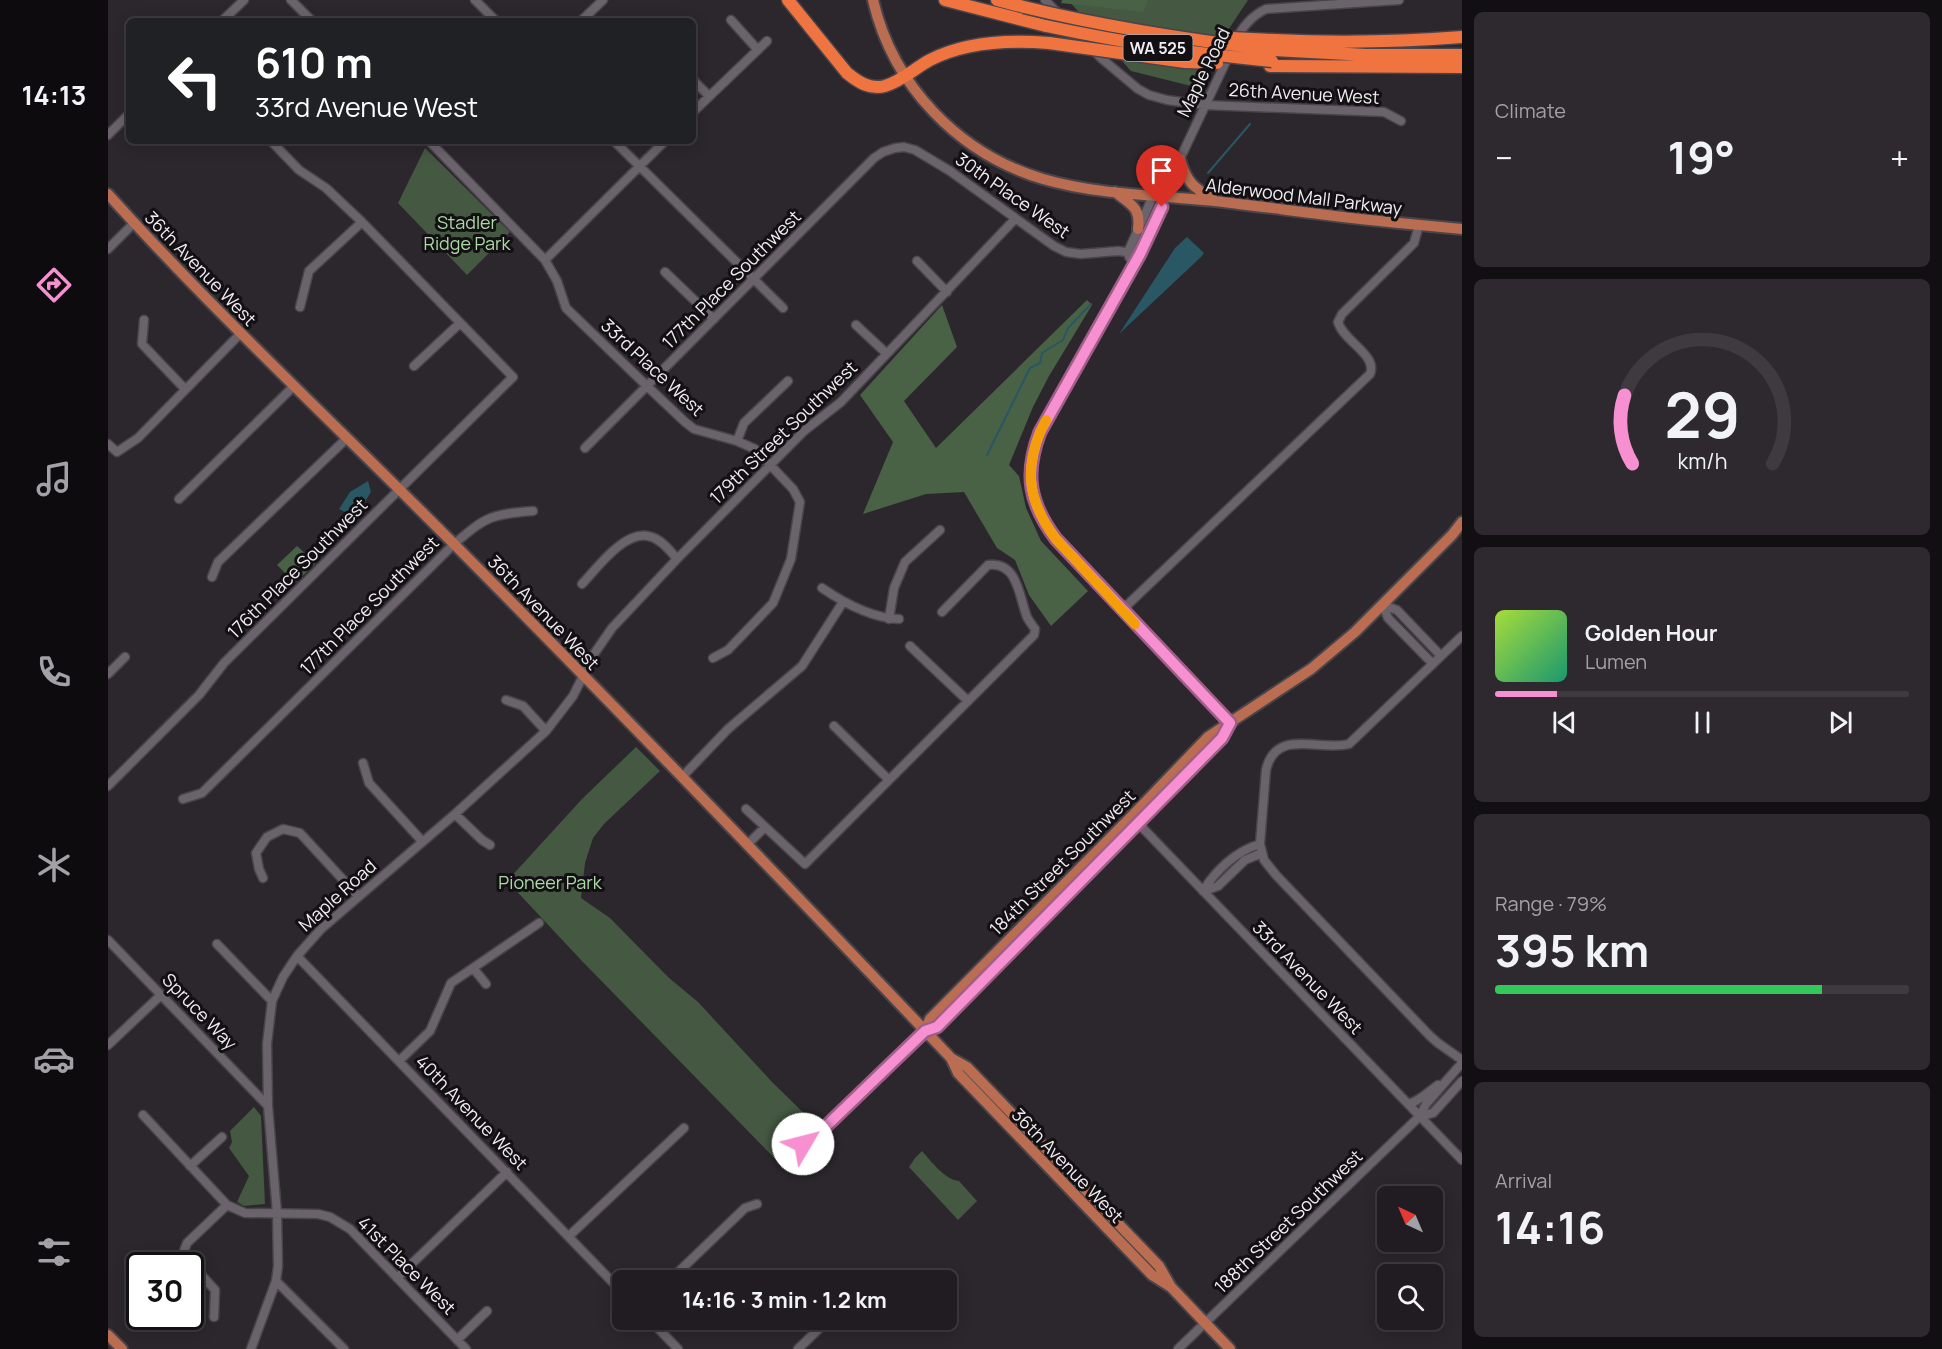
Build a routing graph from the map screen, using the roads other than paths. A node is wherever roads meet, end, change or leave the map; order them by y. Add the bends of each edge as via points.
1 (244, 0) edge
2 (291, 0) edge
3 (475, 0) edge
4 (603, 0) edge
5 (788, 0) edge
6 (873, 0) edge
7 (945, 0) edge
8 (997, 0) edge
9 (1045, 0) edge
10 (1399, 0) edge
11 (225, 18) edge
12 (309, 18) edge
13 (493, 18) edge
14 (584, 18) edge
15 (731, 20) dead end
16 (1462, 37) edge
17 (767, 42) dead end
18 (758, 50) junction
19 (1273, 54) junction
20 (1462, 55) edge
21 (1462, 67) edge
22 (904, 76) junction
23 (696, 83) edge
24 (709, 96) junction
25 (1204, 105) junction
26 (696, 109) edge
27 (126, 117) edge
28 (1401, 121) dead end
29 (108, 135) edge
30 (274, 144) edge
31 (432, 144) edge
32 (617, 144) edge
33 (662, 144) edge
34 (874, 158) joint
35 (1180, 159) junction
36 (639, 168) junction
37 (1169, 182) junction
38 (1115, 192) junction
39 (108, 194) edge
40 (1153, 196) junction
41 (1166, 197) junction
42 (1216, 202) junction
43 (1015, 219) junction
44 (362, 222) junction
45 (134, 223) junction
46 (1419, 225) junction
47 (1138, 229) junction
48 (1462, 230) edge
49 (108, 249) edge
50 (1128, 252) junction
51 (1140, 254) junction
52 (546, 260) junction
53 (917, 261) dead end
54 (1130, 269) junction
55 (665, 272) dead end
56 (753, 279) junction
57 (947, 292) junction
58 (300, 307) dead end
59 (783, 308) dead end
60 (714, 319) junction
61 (144, 320) dead end
62 (459, 324) junction
63 (856, 325) dead end
64 (241, 333) junction
65 (886, 353) junction
66 (414, 366) dead end
67 (788, 381) dead end
68 (294, 386) junction
69 (648, 387) junction
70 (184, 389) junction
71 (347, 438) junction
72 (736, 441) junction
73 (108, 444) edge
74 (585, 447) dead end
75 (771, 464) junction
76 (400, 490) junction
77 (179, 499) dead end
78 (533, 511) dead end
79 (1462, 522) edge
80 (1462, 526) edge
81 (940, 530) dead end
82 (1452, 535) junction
83 (454, 544) junction
84 (677, 559) junction
85 (212, 577) dead end
86 (582, 584) dead end
87 (822, 588) dead end
88 (843, 602) junction
89 (1383, 605) junction
90 (1122, 610) junction
91 (942, 612) dead end
92 (889, 619) junction
93 (899, 619) dead end
94 (1462, 636) edge
95 (910, 646) dead end
96 (1441, 656) junction
97 (125, 657) dead end
98 (713, 658) dead end
99 (1433, 664) junction
100 (108, 674) edge
101 (583, 676) junction
102 (506, 700) dead end
103 (968, 701) junction
104 (1230, 723) junction
105 (834, 726) dead end
106 (546, 731) junction
107 (363, 764) dead end
108 (682, 777) junction
109 (889, 780) junction
110 (108, 786) edge
111 (183, 799) dead end
112 (746, 809) dead end
113 (456, 814) junction
114 (1135, 820) junction
115 (764, 828) junction
116 (422, 841) junction
117 (490, 845) dead end
118 (747, 845) junction
119 (1261, 849) junction
120 (263, 878) dead end
121 (1203, 891) junction
122 (1068, 894) junction
123 (358, 896) junction
124 (539, 923) dead end
125 (1015, 933) junction
126 (108, 940) edge
127 (217, 944) dead end
128 (297, 956) junction
129 (473, 968) junction
130 (992, 971) junction
131 (486, 984) dead end
132 (161, 995) junction
133 (272, 1001) junction
134 (925, 1031) junction
135 (108, 1044) edge
136 (399, 1061) junction
137 (1462, 1062) edge
138 (1447, 1081) junction
139 (1462, 1081) edge
140 (1409, 1104) junction
141 (268, 1106) junction
142 (143, 1115) dead end
143 (1420, 1116) junction
144 (684, 1128) dead end
145 (222, 1137) dead end
146 (803, 1142) dead end
147 (1462, 1160) edge
148 (190, 1166) junction
149 (507, 1172) junction
150 (757, 1204) dead end
151 (227, 1205) junction
152 (278, 1213) junction
153 (569, 1236) junction
154 (681, 1270) edge
155 (397, 1278) junction
156 (276, 1281) junction
157 (612, 1281) edge
158 (488, 1311) dead end
159 (214, 1317) dead end
160 (1206, 1323) junction
161 (660, 1330) edge
162 (818, 1330) edge
163 (108, 1335) edge
164 (457, 1340) junction
165 (122, 1349) edge
166 (251, 1349) edge
167 (344, 1349) edge
168 (466, 1349) edge
169 (678, 1349) edge
170 (798, 1349) edge
171 (1178, 1349) edge
172 (1230, 1349) edge

1 - 11 street
2 - 12 street
3 - 13 street
4 - 14 street
5 - 22 highway via 858,82 884,86
6 - 22 main road, Alderwood Mall Parkway via 887,46
7 - 19 highway, WA 525, bridge via 1126,43 1218,56
8 - 19 highway, WA 525, bridge via 1091,22
9 - 25 street, 26th Avenue West via 1101,58 1138,89 1167,100
10 - 25 street, Maple Road via 1259,12 1241,29
15 - 18 street
16 - 19 highway via 1324,43
17 - 18 street
18 - 24 street
19 - 20 highway, WA 525
19 - 21 highway, WA 525 via 1323,67
19 - 22 highway, bridge via 1185,62 1049,43 1000,42 955,51
22 - 38 main road, Alderwood Mall Parkway via 947,126 1000,162 1045,179
23 - 24 street
24 - 26 street
25 - 28 street, 26th Avenue West via 1384,112
25 - 35 street, Maple Road
27 - 29 street
30 - 44 street
31 - 52 street, 33rd Place West
32 - 36 street
33 - 36 street
34 - 43 street, 30th Place West via 895,148 915,150
34 - 56 street, 177th Place Southwest
35 - 37 street, Maple Road
35 - 42 main road via 1191,186
36 - 52 street
36 - 56 street
37 - 40 street, Maple Road
37 - 41 street, Maple Road
38 - 40 main road, Alderwood Mall Parkway
38 - 47 main road via 1136,209
39 - 45 main road, 36th Avenue West
40 - 41 main road, Alderwood Mall Parkway
40 - 47 street
41 - 42 main road, Alderwood Mall Parkway
41 - 51 street
42 - 46 main road, Alderwood Mall Parkway
43 - 50 street, 30th Place West via 1066,252
43 - 57 street, 179th Street Southwest
44 - 58 street via 309,271
44 - 62 street
45 - 49 street
45 - 64 main road, 36th Avenue West
46 - 48 main road, Alderwood Mall Parkway
46 - 90 street via 1414,243 1338,322 1340,330 1370,359 1370,374
47 - 50 street
50 - 51 street, 30th Place West
50 - 54 street
51 - 54 street
52 - 69 street, 33rd Place West via 566,308
53 - 57 street
54 - 90 street via 1040,432 1030,467 1031,487 1044,524
55 - 60 street
56 - 59 street
56 - 60 street, 177th Place Southwest
57 - 65 street, 179th Street Southwest
60 - 69 street, 177th Place Southwest
61 - 70 street via 142,344
62 - 66 street
62 - 76 street, 176th Place Southwest via 513,377
63 - 65 street
64 - 68 main road, 36th Avenue West
64 - 70 street
65 - 75 street, 179th Street Southwest via 841,402
67 - 72 street via 744,423
68 - 71 main road, 36th Avenue West
68 - 77 street
69 - 72 street, 33rd Place West via 694,429
69 - 74 street, 177th Place Southwest
70 - 73 street via 138,438 117,452
71 - 76 main road, 36th Avenue West
71 - 85 street via 218,562
72 - 75 street, 33rd Place West via 755,449
75 - 84 street, 179th Street Southwest
75 - 98 street, 33rd Place West via 800,502 791,559 773,603 728,650
76 - 83 main road, 36th Avenue West
76 - 110 street, 176th Place Southwest via 225,663 199,695
78 - 83 street, 177th Place Southwest via 492,516
79 - 82 main road, 184th Street Southwest
80 - 82 main road, 184th Street Southwest
81 - 92 street via 905,562 894,588
82 - 89 main road, 184th Street Southwest
83 - 101 main road, 36th Avenue West
83 - 111 street, 177th Place Southwest via 202,793
84 - 86 street via 650,536 631,538
84 - 101 street, 179th Street Southwest via 612,628
87 - 88 street
88 - 92 street
88 - 108 street via 802,666 728,729
89 - 96 street via 1397,610
89 - 99 street via 1388,618
89 - 104 main road, 184th Street Southwest via 1311,669
90 - 104 street
91 - 103 street via 988,565 996,564 1012,575 1035,628 1034,635
92 - 93 street
94 - 96 street
95 - 103 street
96 - 99 street
97 - 100 street
99 - 119 street via 1349,744 1293,744 1277,750 1266,770
101 - 106 street, Maple Road via 565,709
101 - 108 main road, 36th Avenue West
102 - 106 street via 523,706
103 - 109 street
104 - 114 main road, 184th Street Southwest via 1208,737
105 - 109 street
106 - 113 street, Maple Road
107 - 116 street via 369,783
108 - 118 main road, 36th Avenue West
109 - 115 street via 805,864
112 - 115 street
113 - 116 street, Maple Road
113 - 117 street
114 - 121 street, 33rd Avenue West
114 - 122 main road, 184th Street Southwest
114 - 125 main road, 184th Street Southwest
115 - 118 street
116 - 123 street, Maple Road
118 - 134 main road, 36th Avenue West
119 - 121 street via 1218,886
119 - 137 street via 1276,875 1430,1036
120 - 123 street via 256,853 267,837 283,829 300,833
121 - 140 street, 33rd Avenue West
122 - 125 main road via 1060,896 1023,933
122 - 130 main road, 184th Street Southwest
123 - 128 street, Maple Road
124 - 129 street
125 - 130 main road via 1014,941
125 - 134 main road, 184th Street Southwest via 930,1019
126 - 132 street, Spruce Way
127 - 133 street
128 - 133 street, Maple Road
128 - 136 street, 40th Avenue West
129 - 131 street
129 - 136 street via 451,982 430,1031
130 - 134 main road, 184th Street Southwest via 937,1027
132 - 135 street
132 - 141 street, Spruce Way
133 - 141 street, Maple Road via 267,1044
134 - 146 street, 184th Street Southwest via 818,1134
134 - 160 main road, 36th Avenue West via 951,1058 967,1067 1159,1266 1171,1287
136 - 149 street, 40th Avenue West
137 - 138 street, 188th Street Southwest
138 - 140 street
138 - 143 street, 188th Street Southwest
139 - 143 street, 188th Street Southwest via 1433,1113
140 - 143 street, 33rd Avenue West
141 - 152 street, Maple Road
142 - 148 street
143 - 147 street, 33rd Avenue West
143 - 160 street, 188th Street Southwest
144 - 153 street
145 - 148 street
148 - 151 street
149 - 153 street, 40th Avenue West
149 - 155 street
150 - 154 street via 746,1208
151 - 152 street, 41st Place West via 245,1213
151 - 159 street via 187,1243 184,1251 215,1290
152 - 155 street, 41st Place West via 318,1214 341,1222
152 - 156 street, Maple Road
153 - 157 street, 40th Avenue West
155 - 164 street, 41st Place West
156 - 166 street, Maple Road
156 - 167 street
158 - 164 street
160 - 171 street, 188th Street Southwest
160 - 172 main road, 36th Avenue West
161 - 169 street
162 - 170 street
163 - 165 main road
164 - 168 street, 41st Place West

